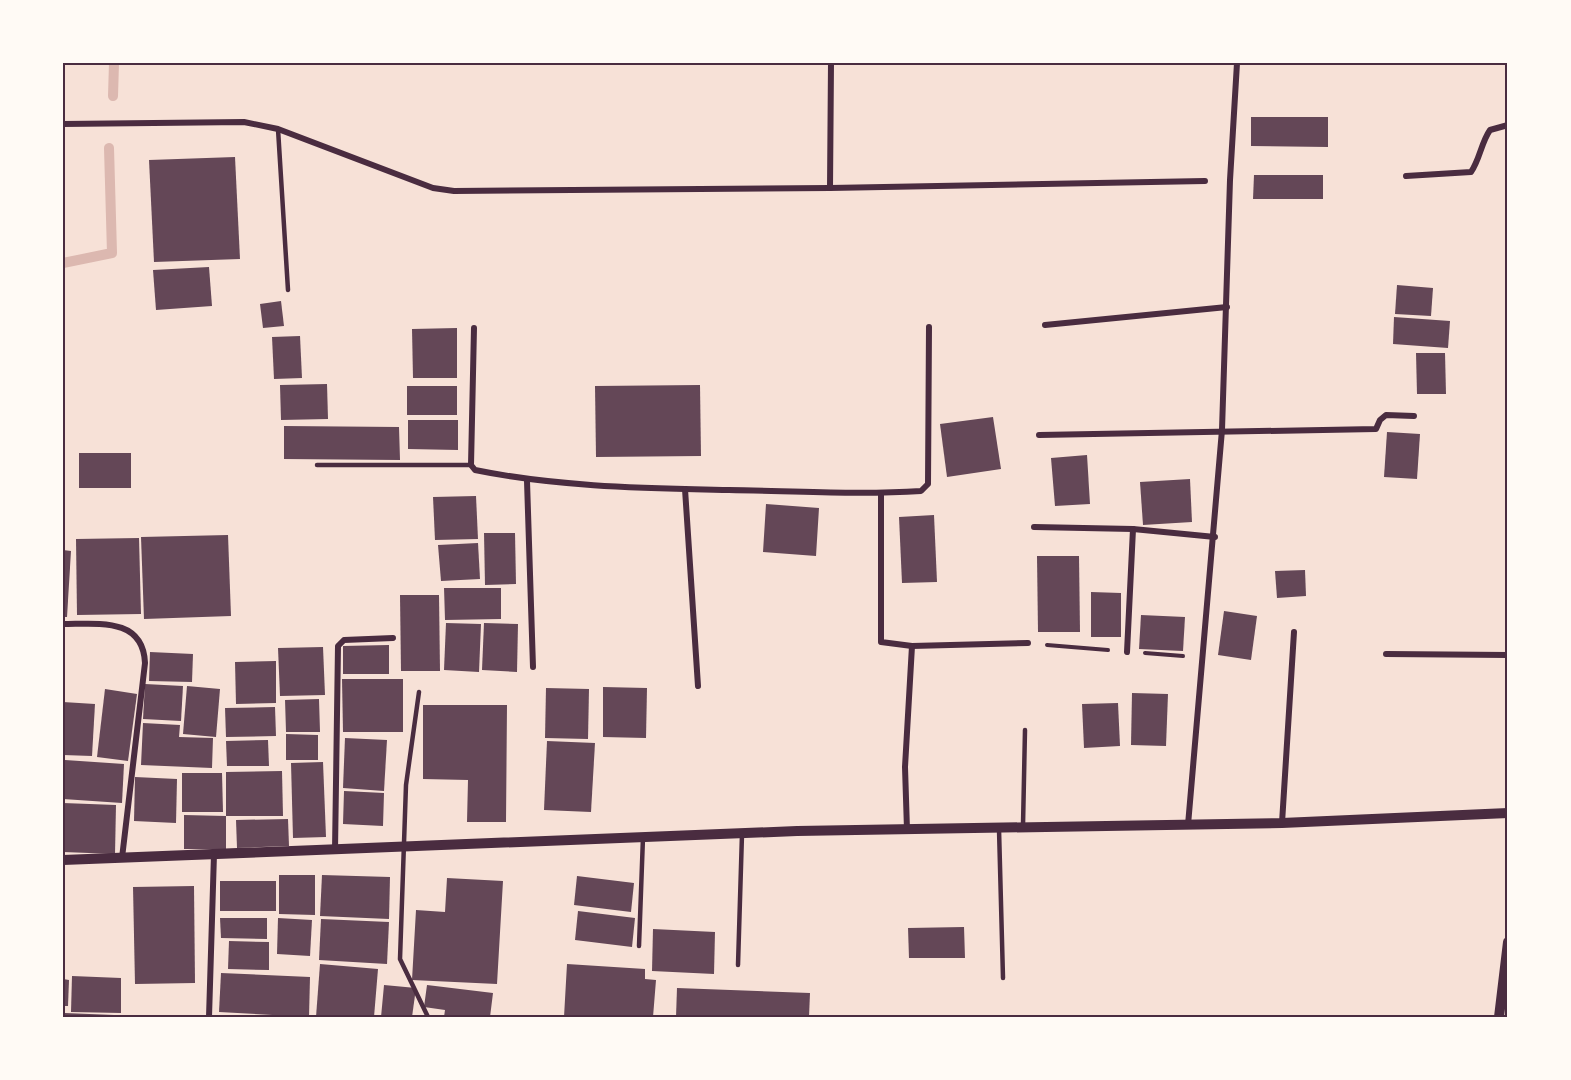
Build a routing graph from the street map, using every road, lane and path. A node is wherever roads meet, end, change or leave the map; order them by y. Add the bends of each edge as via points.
1 (831, 63) edge
2 (1237, 63) edge
3 (63, 124) edge
4 (1508, 125) edge
5 (278, 129) junction
6 (1406, 176) dead end
7 (1205, 181) dead end
8 (830, 188) junction
9 (288, 290) dead end
10 (1227, 307) junction
11 (1045, 325) dead end
12 (929, 327) dead end
13 (474, 328) dead end
14 (1413, 416) dead end
15 (1222, 430) junction
16 (1039, 435) dead end
17 (317, 465) dead end
18 (471, 465) junction
19 (527, 481) junction
20 (685, 489) junction
21 (881, 493) junction
22 (1034, 527) dead end
23 (1133, 529) junction
24 (1215, 537) junction
25 (63, 624) edge
26 (1294, 632) dead end
27 (393, 638) dead end
28 (1028, 643) dead end
29 (912, 646) junction
30 (1127, 652) dead end
31 (1386, 654) dead end
32 (1508, 655) edge
33 (533, 667) dead end
34 (698, 686) dead end
35 (419, 692) dead end
36 (1025, 730) dead end
37 (1508, 813) edge
38 (1282, 823) junction
39 (1188, 825) junction
40 (999, 829) junction
41 (1023, 829) junction
42 (907, 830) junction
43 (742, 834) junction
44 (643, 837) junction
45 (406, 846) junction
46 (335, 851) junction
47 (214, 854) junction
48 (122, 859) junction
49 (63, 860) edge
50 (1508, 942) edge
51 (639, 946) dead end
52 (738, 965) dead end
53 (1003, 978) dead end
54 (209, 1017) edge
55 (428, 1017) edge
56 (1500, 1017) edge

1 - 8 street
2 - 10 street
3 - 5 street via 244,122
4 - 6 street via 1490,130 1471,172
5 - 8 street via 433,188 454,191
5 - 9 lane
7 - 8 street
10 - 11 street
10 - 15 street
12 - 21 street via 928,484 921,491
13 - 18 street
14 - 15 street via 1386,414 1376,429
15 - 16 street
15 - 24 street
17 - 18 lane
18 - 19 street via 475,470
19 - 20 street
19 - 33 street
20 - 21 street
20 - 34 street
21 - 29 street via 880,638 884,644
22 - 23 street
23 - 24 street
23 - 30 street
24 - 39 street
25 - 48 street via 101,624 133,632 144,648
26 - 38 street
27 - 46 street via 344,640 338,646
28 - 29 street
29 - 42 street via 905,767
31 - 32 street
35 - 45 lane via 406,785
36 - 41 lane
37 - 38 street
38 - 39 street
39 - 41 street
40 - 41 street
40 - 42 street
40 - 53 lane
42 - 43 street
43 - 44 street
43 - 52 lane
44 - 45 street
44 - 51 lane
45 - 46 street
45 - 55 lane via 400,959
46 - 47 street
47 - 48 street
47 - 54 street
48 - 49 street
50 - 56 street

